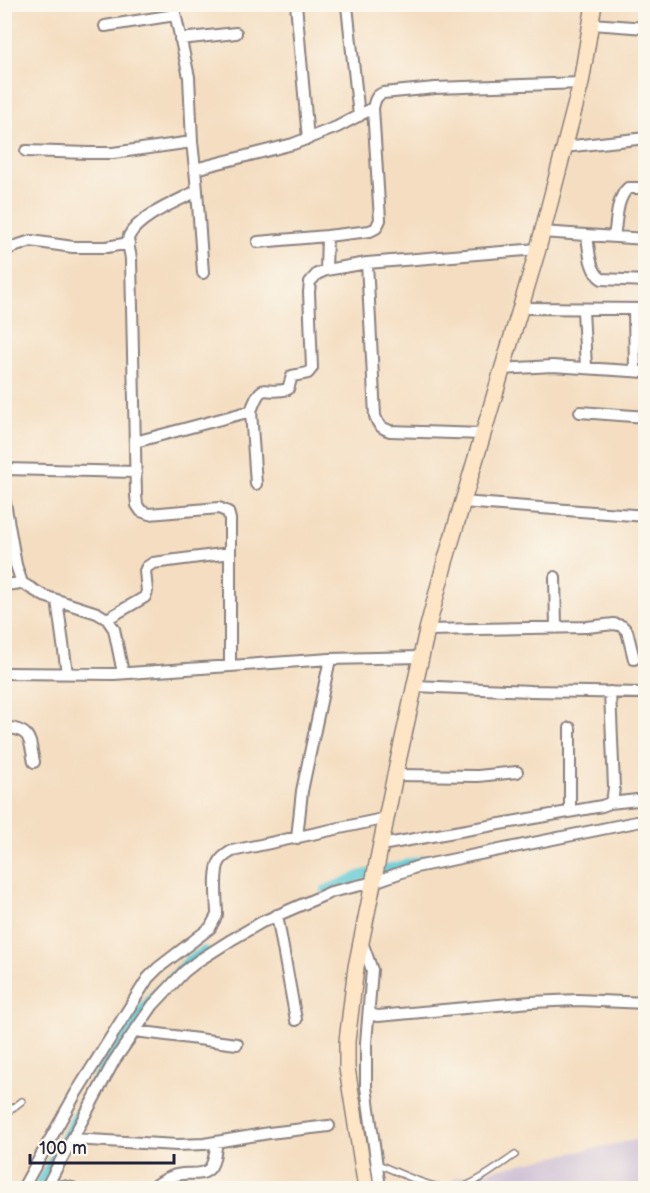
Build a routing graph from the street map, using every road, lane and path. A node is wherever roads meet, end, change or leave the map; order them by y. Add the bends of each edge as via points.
1 (296, 4) edge
2 (594, 4) edge
3 (347, 6) dead end
4 (174, 10) edge
5 (592, 24) junction
6 (105, 26) dead end
7 (645, 28) edge
8 (236, 33) dead end
9 (180, 39) junction
10 (581, 83) junction
11 (373, 108) junction
12 (359, 116) junction
13 (645, 138) edge
14 (308, 139) junction
15 (192, 142) junction
16 (564, 147) junction
17 (26, 151) dead end
18 (195, 169) junction
19 (645, 188) edge
20 (197, 191) junction
21 (541, 232) junction
22 (587, 235) junction
23 (327, 236) junction
24 (614, 237) junction
25 (645, 238) edge
26 (258, 242) dead end
27 (129, 243) junction
28 (538, 249) junction
29 (4, 250) edge
30 (367, 263) junction
31 (326, 270) junction
32 (203, 273) dead end
33 (645, 281) edge
34 (520, 308) junction
35 (640, 309) edge
36 (583, 310) junction
37 (586, 367) junction
38 (502, 369) junction
39 (640, 372) edge
40 (251, 411) junction
41 (580, 412) dead end
42 (645, 417) edge
43 (483, 434) junction
44 (135, 442) junction
45 (4, 469) edge
46 (136, 472) junction
47 (256, 484) dead end
48 (4, 497) edge
49 (462, 502) junction
50 (645, 516) edge
51 (230, 554) junction
52 (555, 577) dead end
53 (22, 583) junction
54 (4, 585) edge
55 (57, 600) junction
56 (107, 619) junction
57 (556, 628) junction
58 (428, 630) junction
59 (421, 657) junction
60 (330, 659) junction
61 (634, 659) dead end
62 (230, 665) junction
63 (4, 673) edge
64 (67, 673) junction
65 (123, 673) junction
66 (415, 686) junction
67 (610, 692) junction
68 (645, 693) edge
69 (4, 727) edge
70 (570, 728) dead end
71 (34, 762) dead end
72 (517, 772) dead end
73 (395, 775) junction
74 (645, 799) edge
75 (610, 803) junction
76 (570, 811) junction
77 (387, 818) junction
78 (645, 820) edge
79 (297, 838) junction
80 (380, 851) junction
81 (375, 879) junction
82 (277, 915) junction
83 (361, 941) junction
84 (645, 1003) edge
85 (369, 1005) junction
86 (296, 1020) dead end
87 (135, 1031) junction
88 (237, 1044) dead end
89 (22, 1101) dead end
90 (4, 1115) edge
91 (329, 1126) dead end
92 (72, 1139) junction
93 (217, 1142) junction
94 (515, 1155) dead end
95 (376, 1163) junction
96 (47, 1186) edge
97 (23, 1188) edge
98 (73, 1188) edge
99 (152, 1188) edge
100 (366, 1188) edge
101 (380, 1188) edge

1 - 14 street
2 - 5 main road
3 - 12 street
4 - 6 street
4 - 9 street
5 - 7 street
5 - 10 main road
8 - 9 street
9 - 15 street via 189,77
10 - 11 street via 383,93 375,99
10 - 16 main road
11 - 12 street
11 - 23 street via 380,220 370,231
12 - 14 street
13 - 16 street
14 - 18 street
15 - 17 street via 113,153
15 - 18 street
16 - 21 main road
18 - 20 street
19 - 24 street via 628,188 623,192
20 - 27 street via 146,218 129,237
20 - 32 street
21 - 22 street
21 - 28 main road
22 - 24 street
22 - 33 street via 598,277
23 - 26 street
23 - 31 street
24 - 25 street
27 - 29 street via 107,248 31,241
27 - 44 street
28 - 30 street
28 - 34 main road
30 - 31 street
30 - 43 street via 378,424 390,431
31 - 40 street via 310,282 312,368 308,373 292,376 285,391 260,392
34 - 36 street
34 - 38 main road
35 - 36 street
35 - 39 street
36 - 37 street
37 - 38 street
37 - 39 street
38 - 43 main road
40 - 44 street
40 - 47 street
41 - 42 street
43 - 49 main road
44 - 46 street
45 - 46 street
46 - 51 street via 141,511 149,514 219,508 228,512
48 - 53 street
49 - 50 street
49 - 58 main road
51 - 56 street via 149,564 145,571 145,597
51 - 62 street
52 - 57 street
53 - 54 street
53 - 55 street
55 - 56 street
55 - 64 street
56 - 65 street via 114,629
57 - 58 street
57 - 61 street via 622,626
58 - 59 main road
59 - 60 street
59 - 66 main road
60 - 62 street
60 - 79 street via 302,791
62 - 65 street
63 - 64 street
64 - 65 street
66 - 67 street
66 - 73 main road
67 - 68 street
67 - 75 street via 614,787
69 - 71 street via 26,733
70 - 76 street
72 - 73 street via 478,776
73 - 77 main road
74 - 75 street
75 - 76 street
76 - 80 street
77 - 79 street
77 - 80 main road
78 - 81 street
79 - 97 street via 232,851 220,860 217,915 210,928 158,968 144,984
80 - 81 main road
81 - 82 street
81 - 83 main road
82 - 86 street
82 - 87 street via 184,972
83 - 85 street via 372,970
83 - 100 main road via 347,1041
84 - 85 street via 531,1002 378,1016 370,1012
85 - 95 street via 366,1087
87 - 88 street
87 - 92 street via 114,1061
89 - 90 lane
91 - 93 street
92 - 93 street via 177,1145
92 - 96 street
93 - 99 street via 212,1164 204,1173 172,1176
94 - 95 lane via 475,1181 447,1188
95 - 101 street
96 - 98 street

